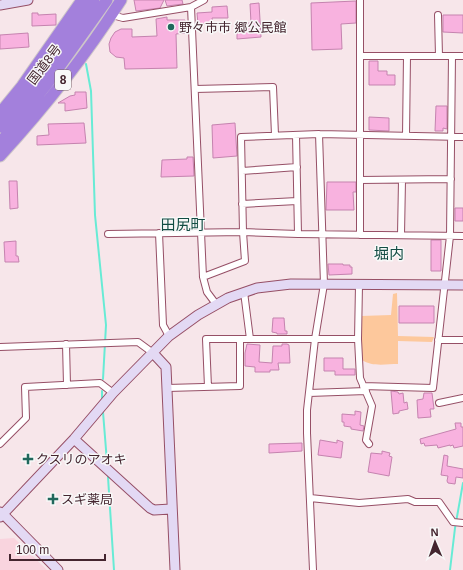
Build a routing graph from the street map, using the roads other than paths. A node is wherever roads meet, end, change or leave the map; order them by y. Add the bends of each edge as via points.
1 (28, 0) edge
2 (82, 0) edge
3 (94, 0) edge
4 (107, 0) edge
5 (121, 0) edge
6 (204, 0) edge
7 (360, 0) edge
8 (0, 5) edge
9 (192, 7) junction
10 (112, 15) junction
11 (438, 15) dead end
12 (361, 56) junction
13 (407, 56) junction
14 (439, 56) junction
15 (452, 56) junction
16 (463, 56) edge
17 (195, 89) junction
18 (0, 113) edge
19 (0, 127) edge
20 (319, 134) junction
21 (296, 135) junction
22 (360, 135) junction
23 (275, 136) junction
24 (406, 136) junction
25 (451, 137) junction
26 (463, 137) edge
27 (1, 142) edge
28 (0, 156) edge
29 (297, 167) junction
30 (242, 171) junction
31 (451, 179) junction
32 (360, 180) junction
33 (402, 180) junction
34 (297, 201) junction
35 (242, 204) junction
36 (201, 232) junction
37 (243, 232) junction
38 (108, 234) dead end
39 (159, 234) junction
40 (298, 234) junction
41 (322, 234) junction
42 (360, 235) junction
43 (401, 235) junction
44 (450, 236) junction
45 (463, 236) edge
46 (203, 277) junction
47 (324, 284) junction
48 (359, 285) junction
49 (445, 285) junction
50 (463, 285) edge
51 (244, 292) junction
52 (216, 304) junction
53 (169, 336) junction
54 (240, 339) junction
55 (250, 339) junction
56 (315, 339) junction
57 (358, 339) junction
58 (438, 340) junction
59 (463, 340) edge
60 (66, 344) junction
61 (0, 347) edge
62 (153, 353) junction
63 (67, 385) junction
64 (208, 387) junction
65 (167, 388) junction
66 (364, 388) junction
67 (113, 393) junction
68 (309, 394) junction
69 (463, 398) edge
70 (439, 403) dead end
71 (74, 439) junction
72 (0, 444) edge
73 (369, 444) dead end
74 (310, 498) junction
75 (171, 509) junction
76 (1, 515) edge
77 (458, 522) edge
78 (58, 570) edge
79 (174, 570) edge
80 (313, 570) edge

1 - 8 street
2 - 18 highway, 8
3 - 19 highway, 国道8号 / 8
4 - 27 highway, 国道8号 / 8 via 47,84
5 - 10 highway, 8
6 - 9 street
7 - 12 street
9 - 10 street via 123,18
9 - 17 street
10 - 28 highway, 8 via 34,119
11 - 14 street
12 - 13 street
12 - 22 street
13 - 14 street
13 - 24 street
14 - 15 street
15 - 16 street
15 - 25 street
17 - 23 street via 272,87
17 - 36 street
20 - 21 street
20 - 22 street
20 - 41 street
21 - 23 street
21 - 29 street
22 - 24 street
22 - 32 street
23 - 30 street via 241,137
24 - 25 street
25 - 26 street
25 - 31 street
29 - 30 street
29 - 34 street
30 - 35 street
31 - 33 street
31 - 44 street
32 - 33 street
32 - 42 street
33 - 43 street
34 - 35 street
34 - 40 street
35 - 37 street
36 - 37 street
36 - 39 street
36 - 46 street
37 - 40 street
37 - 46 street via 245,261
38 - 39 street
39 - 53 street via 163,325
40 - 41 street
41 - 42 street
41 - 47 street
42 - 43 street
43 - 44 street
44 - 45 street
44 - 49 street
46 - 52 street via 207,292
47 - 48 street
47 - 51 street via 291,284
47 - 56 street
48 - 49 street
48 - 57 street
49 - 50 street
49 - 58 street
51 - 52 street
51 - 55 street
52 - 53 street
53 - 62 street
54 - 55 street
54 - 64 street via 240,386
54 - 64 street via 206,339
55 - 56 street
56 - 57 street
56 - 68 street
57 - 66 street via 360,378
58 - 59 street
58 - 66 street via 433,388
60 - 61 street
60 - 62 street via 138,342
60 - 63 street
62 - 65 street via 166,367
62 - 67 street
63 - 67 street via 100,383
63 - 72 street via 26,387 26,418
64 - 65 street
65 - 75 street
66 - 68 street
66 - 73 street via 372,406 366,440
67 - 71 street
68 - 74 street via 307,433
69 - 70 street
71 - 75 street via 150,508
71 - 76 street
74 - 77 street via 359,503 408,499 415,502 438,502 453,522
74 - 80 street
75 - 79 street
76 - 78 street

